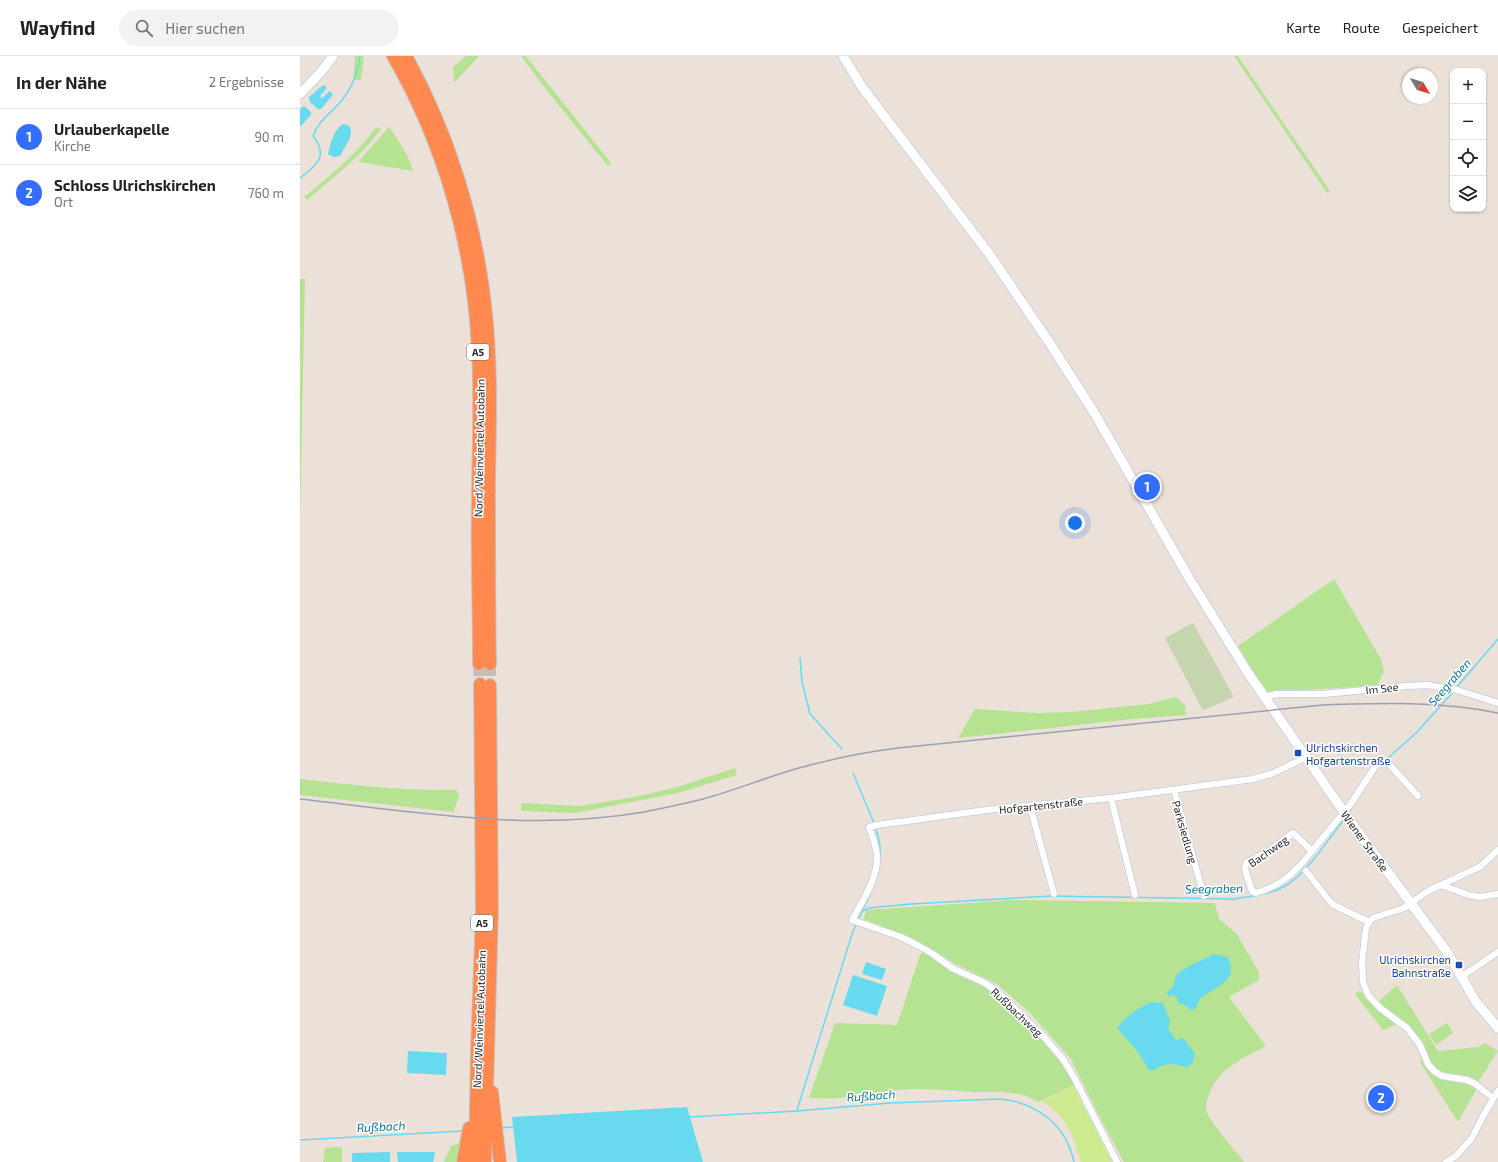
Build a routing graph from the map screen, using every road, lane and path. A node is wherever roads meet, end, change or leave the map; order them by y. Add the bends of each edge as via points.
1 (333, 56) edge
2 (393, 56) edge
3 (406, 56) edge
4 (843, 56) edge
5 (300, 94) edge
6 (485, 685) tunnel mouth
7 (1264, 697) junction
8 (1498, 703) edge
9 (1307, 757) junction
10 (1174, 790) junction
11 (1418, 796) dead end
12 (1111, 798) junction
13 (1030, 806) junction
14 (1346, 815) junction
15 (1498, 850) edge
16 (1312, 852) junction
17 (1306, 871) dead end
18 (1441, 885) junction
19 (1054, 894) dead end
20 (1498, 894) edge
21 (1134, 895) dead end
22 (1204, 896) dead end
23 (1410, 903) junction
24 (857, 921) joint
25 (1369, 922) junction
26 (1498, 952) edge
27 (1461, 977) junction
28 (1498, 1028) edge
29 (482, 1051) junction
30 (1498, 1091) edge
31 (1493, 1098) junction
32 (463, 1162) edge
33 (475, 1162) edge
34 (485, 1162) edge
35 (500, 1162) edge
36 (1117, 1162) edge
37 (1446, 1162) edge

1 - 5 street
2 - 3 highway, Nord/Weinviertel Autobahn / A5 via 418,105 442,165 457,214 472,287 479,375 478,565 485,664 490,373 482,277 473,232 450,154 428,100
4 - 7 street, Wiener Straße via 862,87 990,255 1072,376 1190,578
6 - 29 highway, Nord/Weinviertel Autobahn / A5 via 492,886
7 - 8 street, Im See via 1415,685 1449,688
7 - 9 street, Wiener Straße
9 - 10 street, Hofgartenstraße via 1271,774 1252,779
9 - 14 street, Wiener Straße
10 - 12 street, Hofgartenstraße
10 - 22 street, Parksiedlung
11 - 14 street, Bachweg via 1389,764 1377,764
12 - 13 street, Hofgartenstraße
12 - 21 street
13 - 19 street
13 - 24 street, Hofgartenstraße via 869,827 878,860
14 - 16 street, Bachweg
14 - 23 street, Wiener Straße
15 - 18 street via 1481,866
16 - 16 street, Bachweg via 1279,884 1256,893 1252,891 1245,869 1246,863 1269,851 1293,833
17 - 25 street via 1332,904
18 - 20 street via 1469,895
18 - 23 street
23 - 25 street via 1404,908 1373,918
23 - 27 street, Wiener Straße via 1447,952
24 - 36 street, Rußbachweg via 919,946 952,968 985,983 999,993 1063,1058
25 - 31 street via 1362,963 1362,982 1368,995 1380,1008 1407,1028 1434,1071 1442,1076 1474,1083
26 - 27 street
27 - 28 street, Wiener Straße via 1476,1002
29 - 32 highway
29 - 33 highway, Nord/Weinviertel Autobahn / A5
29 - 34 highway, Nord/Weinviertel Autobahn / A5
29 - 35 highway
30 - 31 street
31 - 37 street via 1472,1138 1456,1156

